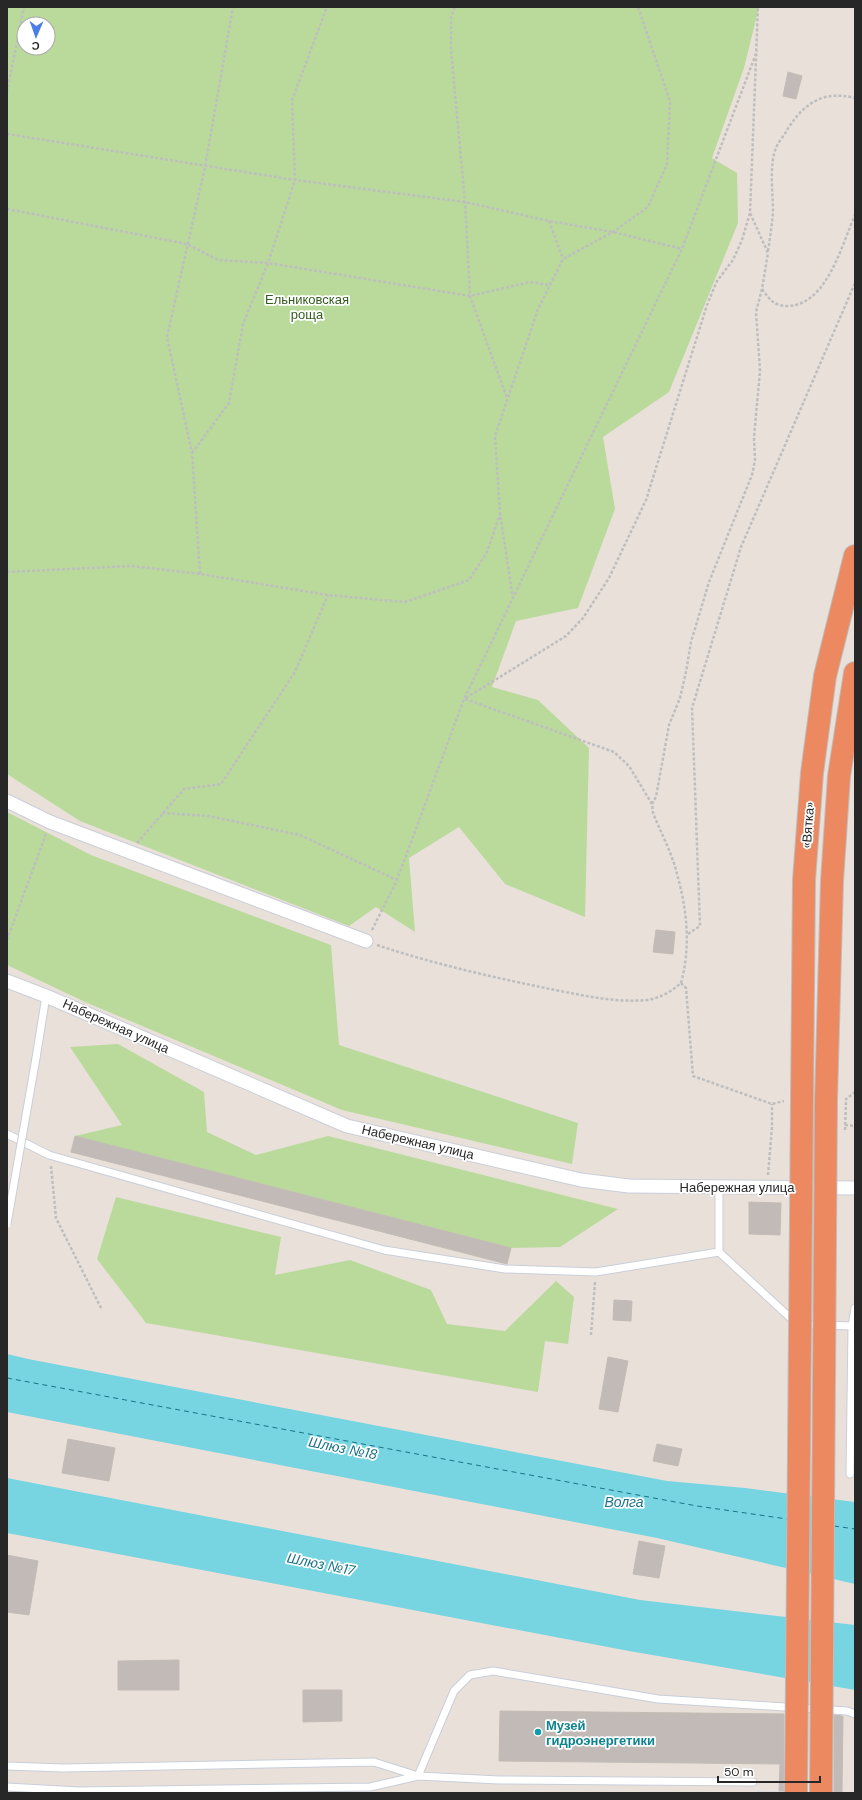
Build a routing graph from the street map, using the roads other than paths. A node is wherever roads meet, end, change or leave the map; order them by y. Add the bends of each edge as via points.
1 (855, 556) edge
2 (855, 673) edge
3 (7, 801) edge
4 (366, 941) road end
5 (7, 981) edge
6 (46, 996) junction
7 (7, 1134) edge
8 (719, 1187) junction
9 (855, 1188) edge
10 (7, 1224) edge
11 (719, 1252) junction
12 (855, 1308) edge
13 (852, 1326) junction
14 (853, 1401) edge
15 (850, 1474) dead end
16 (855, 1714) edge
17 (7, 1766) edge
18 (418, 1776) junction
19 (754, 1782) dead end
20 (7, 1787) edge
21 (75, 1792) edge
22 (796, 1793) edge
23 (821, 1793) edge

1 - 22 highway, «Вятка», bridge via 825,676 812,773 804,880
2 - 23 highway, bridge via 839,776 832,873 836,1100
3 - 4 street via 50,822
5 - 6 street, Набережная улица
6 - 8 street, Набережная улица via 347,1126 581,1180 629,1186
6 - 10 lane, bridge
7 - 11 lane via 50,1155 384,1250 505,1269 596,1272
8 - 9 street, Набережная улица
8 - 11 lane
11 - 13 lane via 797,1324
12 - 13 lane
13 - 14 lane
14 - 15 lane
16 - 18 lane via 848,1711 658,1699 493,1671 470,1675 454,1691
17 - 18 lane via 63,1768 374,1762
18 - 19 lane via 499,1780
18 - 21 lane via 370,1787
20 - 21 lane

